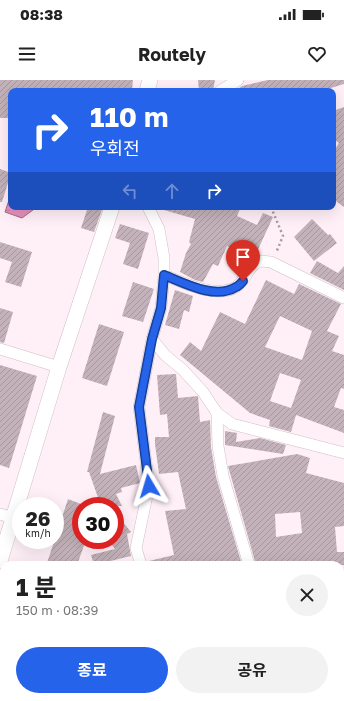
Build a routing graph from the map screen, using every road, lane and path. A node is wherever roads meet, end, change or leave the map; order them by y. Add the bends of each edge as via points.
1 (238, 80) edge
2 (225, 88) edge
3 (111, 210) edge
4 (150, 210) edge
5 (272, 210) edge
6 (272, 262) junction
7 (164, 275) junction
8 (344, 298) edge
9 (152, 339) junction
10 (0, 349) edge
11 (59, 367) junction
12 (217, 413) junction
13 (344, 453) edge
14 (7, 516) edge
15 (0, 561) edge
16 (140, 561) edge
17 (248, 561) edge

1 - 2 street
3 - 11 street
4 - 7 street via 159,229
5 - 6 path via 283,236
6 - 7 street via 262,261 255,264 236,287 221,292 205,290
6 - 8 street
7 - 9 street via 161,308
9 - 12 street via 203,392
9 - 16 street via 139,407 149,486 136,548
10 - 11 street
11 - 14 street
12 - 13 street via 232,424
12 - 17 street via 218,446 223,476
14 - 15 street

